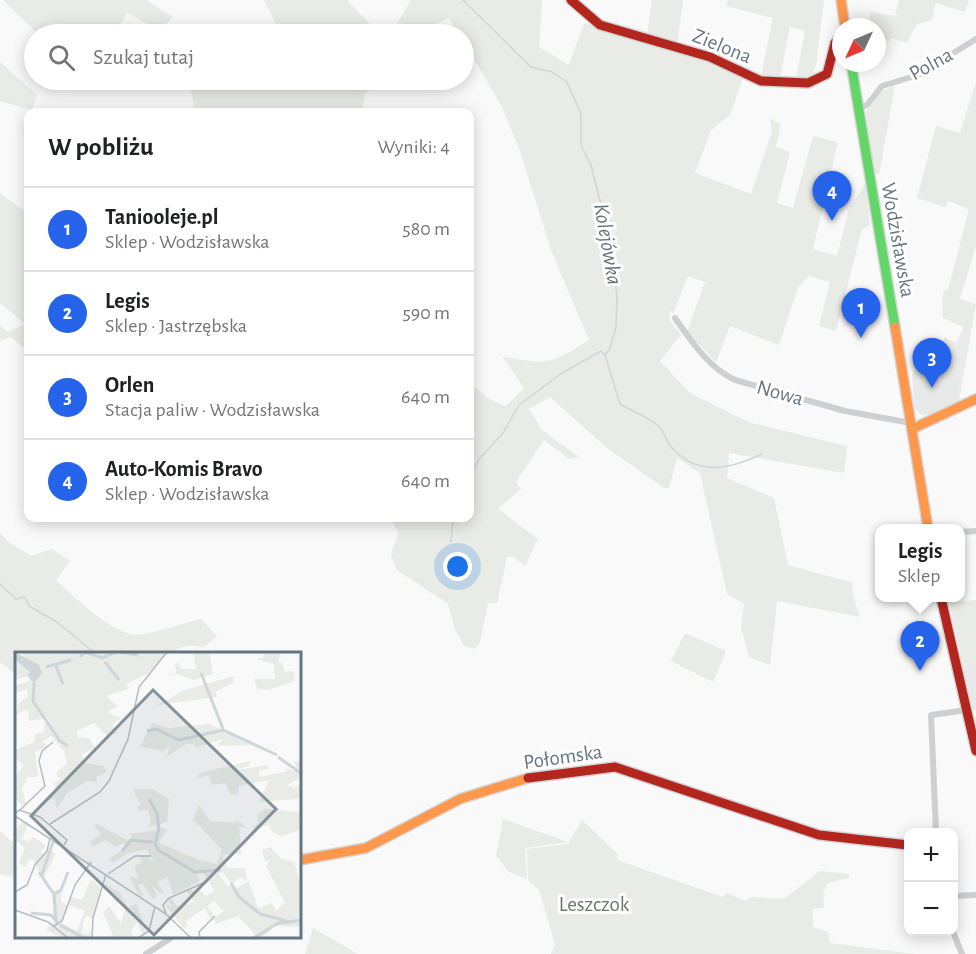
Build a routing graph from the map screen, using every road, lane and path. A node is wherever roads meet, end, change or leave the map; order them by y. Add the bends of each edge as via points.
1 (570, 0) edge
2 (841, 0) edge
3 (843, 18) edge
4 (976, 39) edge
5 (832, 57) edge
6 (852, 72) edge
7 (858, 108) junction
8 (675, 318) dead end
9 (976, 399) edge
10 (911, 425) junction
11 (927, 524) edge
12 (942, 602) edge
13 (967, 710) junction
14 (976, 751) edge
15 (936, 828) edge
16 (904, 844) edge
17 (302, 860) edge
18 (976, 895) edge
19 (958, 896) edge
20 (954, 936) edge
21 (169, 939) edge
22 (146, 954) edge
23 (962, 954) edge

1 - 5 street, Zielona via 600,25 692,51 773,83 808,83 827,74
2 - 3 street
4 - 7 street, Polna via 918,75 882,86 867,105
6 - 7 street, Wodzisławska
7 - 10 street, Wodzisławska
8 - 10 street, Nowa via 701,353 726,376 845,411
9 - 10 street via 934,420
10 - 11 street, Wodzisławska
12 - 13 street
13 - 14 street
13 - 15 street via 931,715
16 - 17 street, Połomska via 819,835 608,767 535,778 479,792 454,801 366,848
18 - 19 street
20 - 23 street
21 - 22 street

